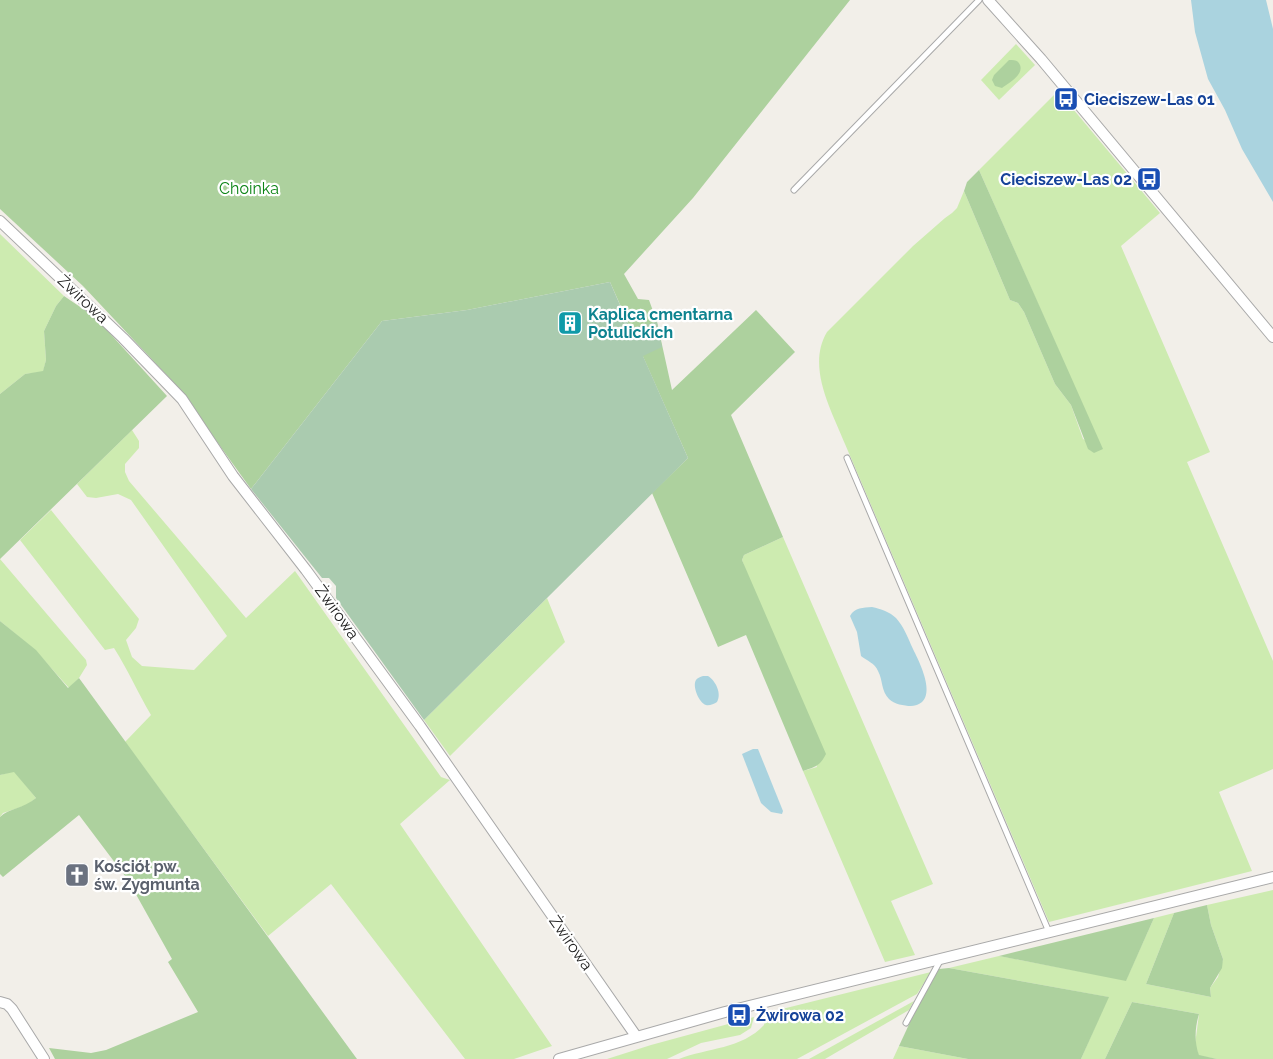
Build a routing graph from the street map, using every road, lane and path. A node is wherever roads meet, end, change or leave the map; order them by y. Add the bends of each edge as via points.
1 (979, 0) edge
2 (988, 0) edge
3 (794, 190) dead end
4 (0, 221) edge
5 (1273, 337) edge
6 (847, 458) dead end
7 (1273, 877) edge
8 (1049, 932) junction
9 (941, 958) junction
10 (0, 1002) edge
11 (906, 1023) dead end
12 (636, 1036) junction
13 (44, 1059) edge
14 (560, 1059) edge

1 - 3 lane
2 - 5 street
4 - 12 street, Żwirowa via 124,338 182,399 233,476 420,726
6 - 8 lane
7 - 8 street
8 - 9 street
9 - 11 lane
9 - 12 street
10 - 13 street via 12,1009
12 - 14 street

